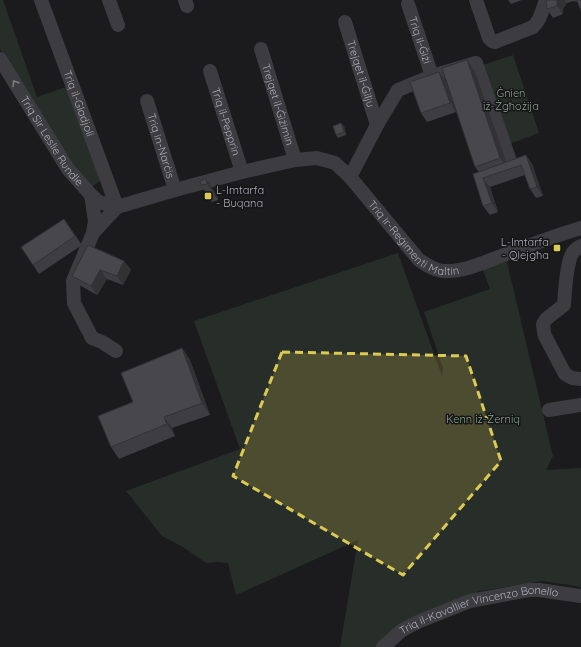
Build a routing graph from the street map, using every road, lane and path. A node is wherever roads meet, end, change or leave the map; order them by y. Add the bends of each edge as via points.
1 (41, 0) edge
2 (109, 0) edge
3 (476, 0) edge
4 (546, 0) edge
5 (408, 4) dead end
6 (345, 22) dead end
7 (118, 25) dead end
8 (261, 49) dead end
9 (0, 59) edge
10 (210, 71) dead end
11 (432, 76) junction
12 (147, 101) dead end
13 (377, 125) junction
14 (509, 158) dead end
15 (296, 160) junction
16 (242, 172) junction
17 (350, 177) junction
18 (174, 190) junction
19 (91, 195) junction
20 (117, 207) junction
21 (581, 228) edge
22 (92, 233) junction
23 (581, 246) edge
24 (116, 351) dead end
25 (581, 379) edge
26 (581, 405) edge
27 (549, 410) dead end
28 (581, 596) edge
29 (383, 647) edge

1 - 20 street, Triq il-Gladjoli
2 - 7 street
3 - 4 street via 492,41 537,24
5 - 11 street, Triq il-Ġiżi
6 - 13 street, Trejqet il-Ġilju
8 - 15 street, Trejqet il-Ġiżimin
19 -> 9 street, Triq Sir Leslie Rundle via 68,169
10 - 16 street, Triq il-Pepprin
11 - 13 street via 398,90
11 - 14 street via 476,63
12 - 18 street, Triq in-Narċis
13 - 17 street
15 - 16 street, Triq ir-Reġimenti Maltin
15 - 17 street, Triq ir-Reġimenti Maltin via 316,158 335,163
16 - 18 street, Triq ir-Reġimenti Maltin
17 - 21 street, Triq ir-Reġimenti Maltin via 419,260 442,271 458,270
18 - 20 street, Triq ir-Reġimenti Maltin
19 - 20 street, Triq Sir Leslie Rundle via 99,202
19 - 22 street via 95,221
20 - 22 street
22 - 24 street via 73,281 74,303 92,338
23 - 25 street via 572,254 564,305 543,324 545,336 563,372 570,377
26 - 27 street
28 - 29 street, Triq il-Kavallier Vincenzo Bonello via 529,590 470,601 410,626

